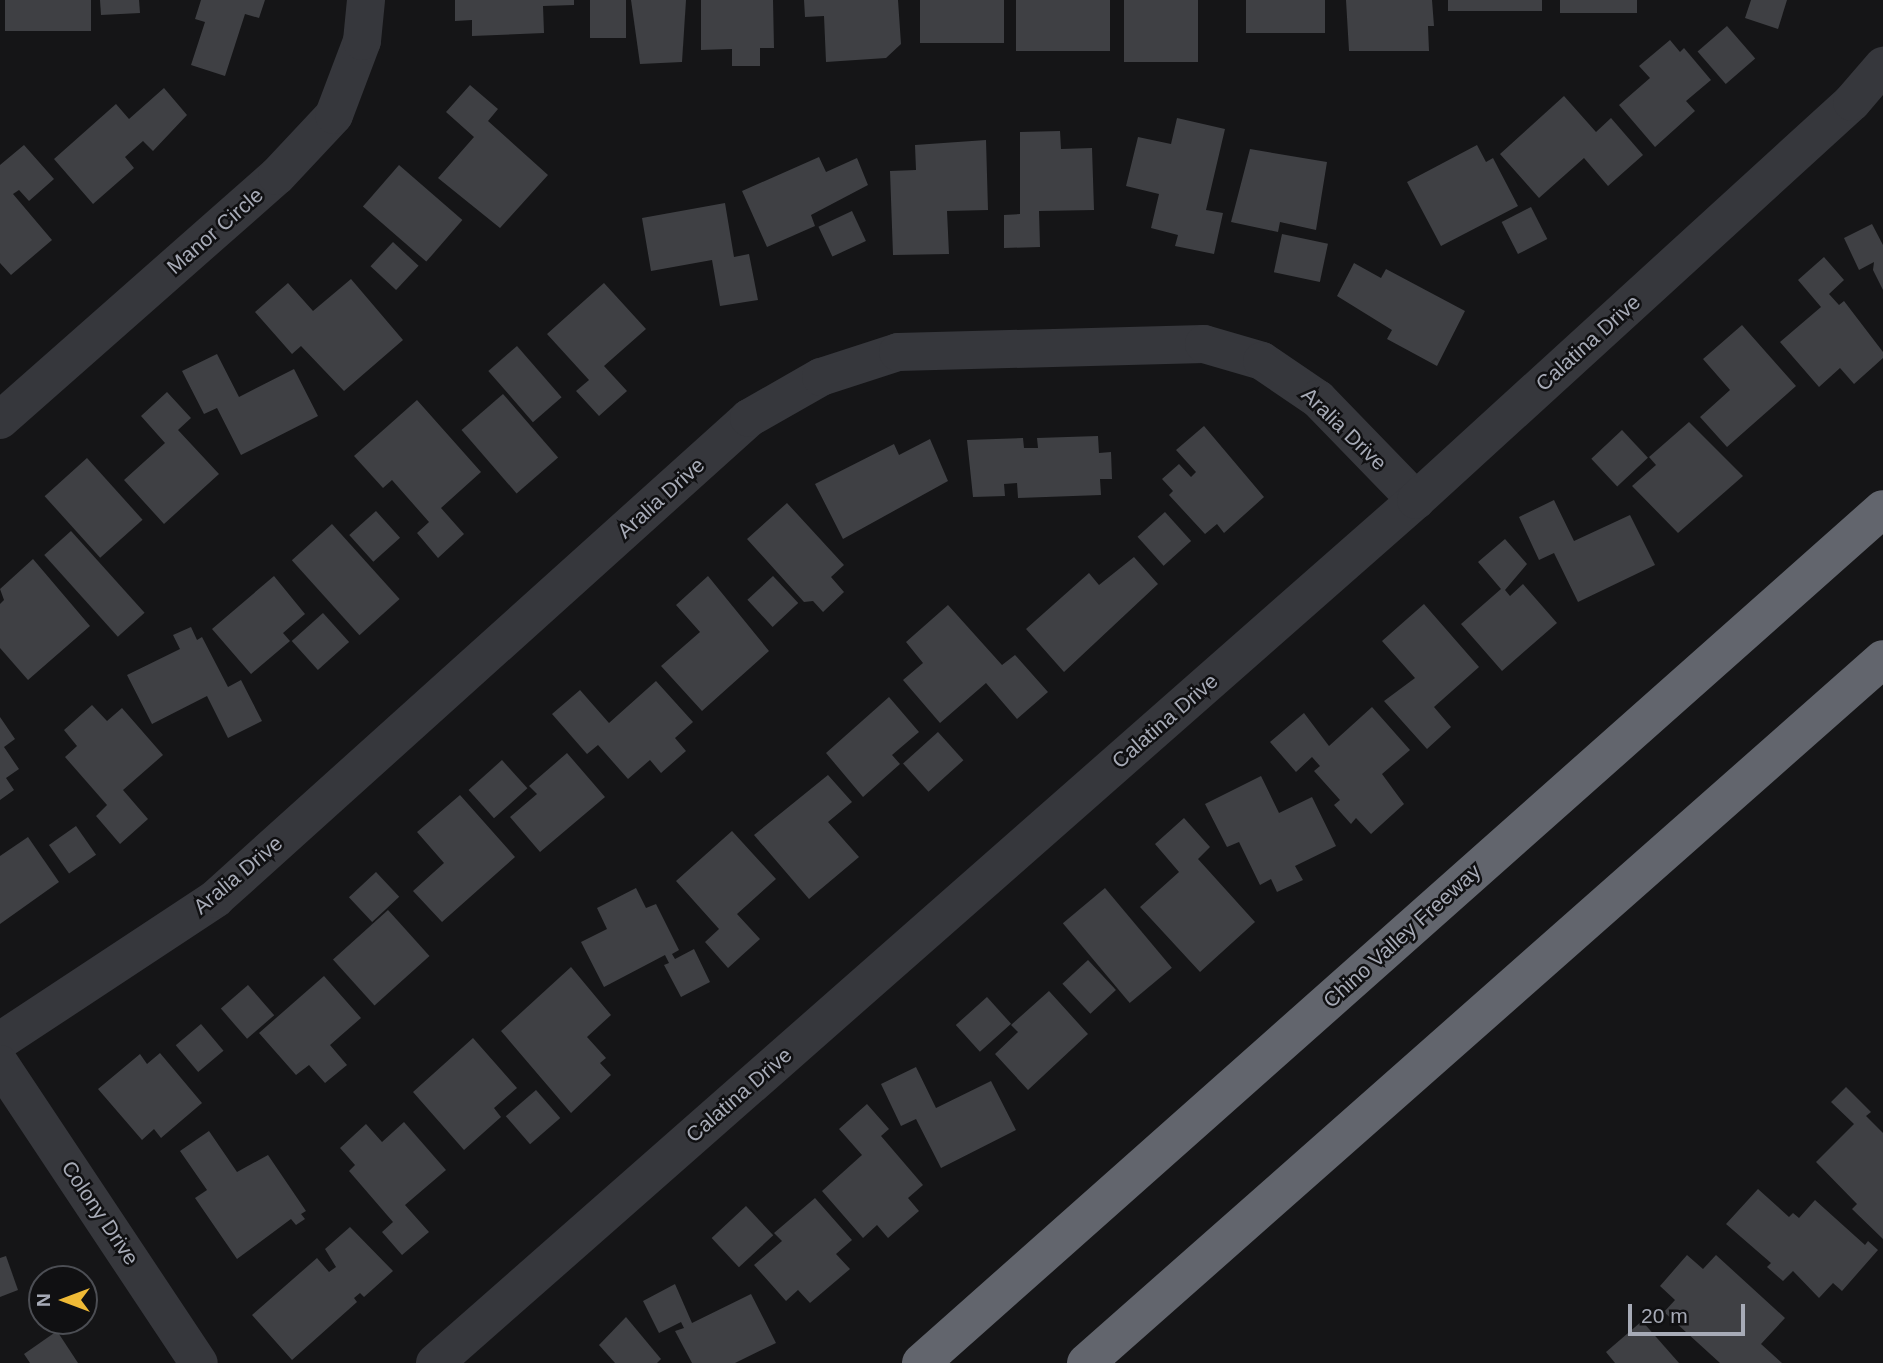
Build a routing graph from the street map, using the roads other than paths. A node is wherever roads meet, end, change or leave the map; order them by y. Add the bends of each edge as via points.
1 (366, 0) edge
2 (1883, 66) edge
3 (0, 420) edge
4 (1416, 500) junction
5 (1883, 509) edge
6 (1883, 659) edge
7 (0, 1041) edge
8 (0, 1064) edge
9 (199, 1363) edge
10 (435, 1363) edge
11 (922, 1363) edge
12 (1086, 1363) edge

1 - 3 street, Manor Circle via 362,41 334,115 277,176
2 - 4 street, Calatina Drive via 1852,102
4 - 7 street, Aralia Drive via 1318,399 1262,361 1204,344 898,352 821,377 749,418 215,899
4 - 10 street, Calatina Drive
5 - 11 highway, Chino Valley Freeway
6 - 12 highway
8 - 9 street, Colony Drive

